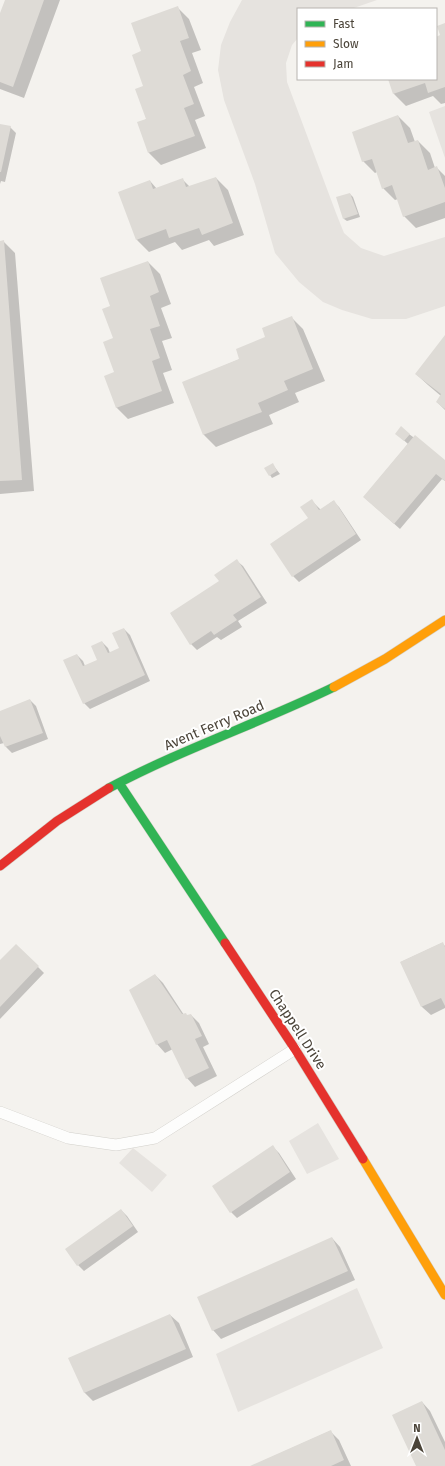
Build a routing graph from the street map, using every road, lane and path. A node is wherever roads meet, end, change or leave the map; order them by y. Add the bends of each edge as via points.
1 (445, 620) edge
2 (118, 783) junction
3 (0, 866) edge
4 (295, 1049) junction
5 (0, 1112) edge
6 (445, 1295) edge

1 - 2 street, Avent Ferry Road via 348,680
2 - 3 street, Avent Ferry Road via 53,824
2 - 4 street, Chappell Drive
4 - 5 lane via 155,1138 116,1145 68,1138
4 - 6 street, Chappell Drive

